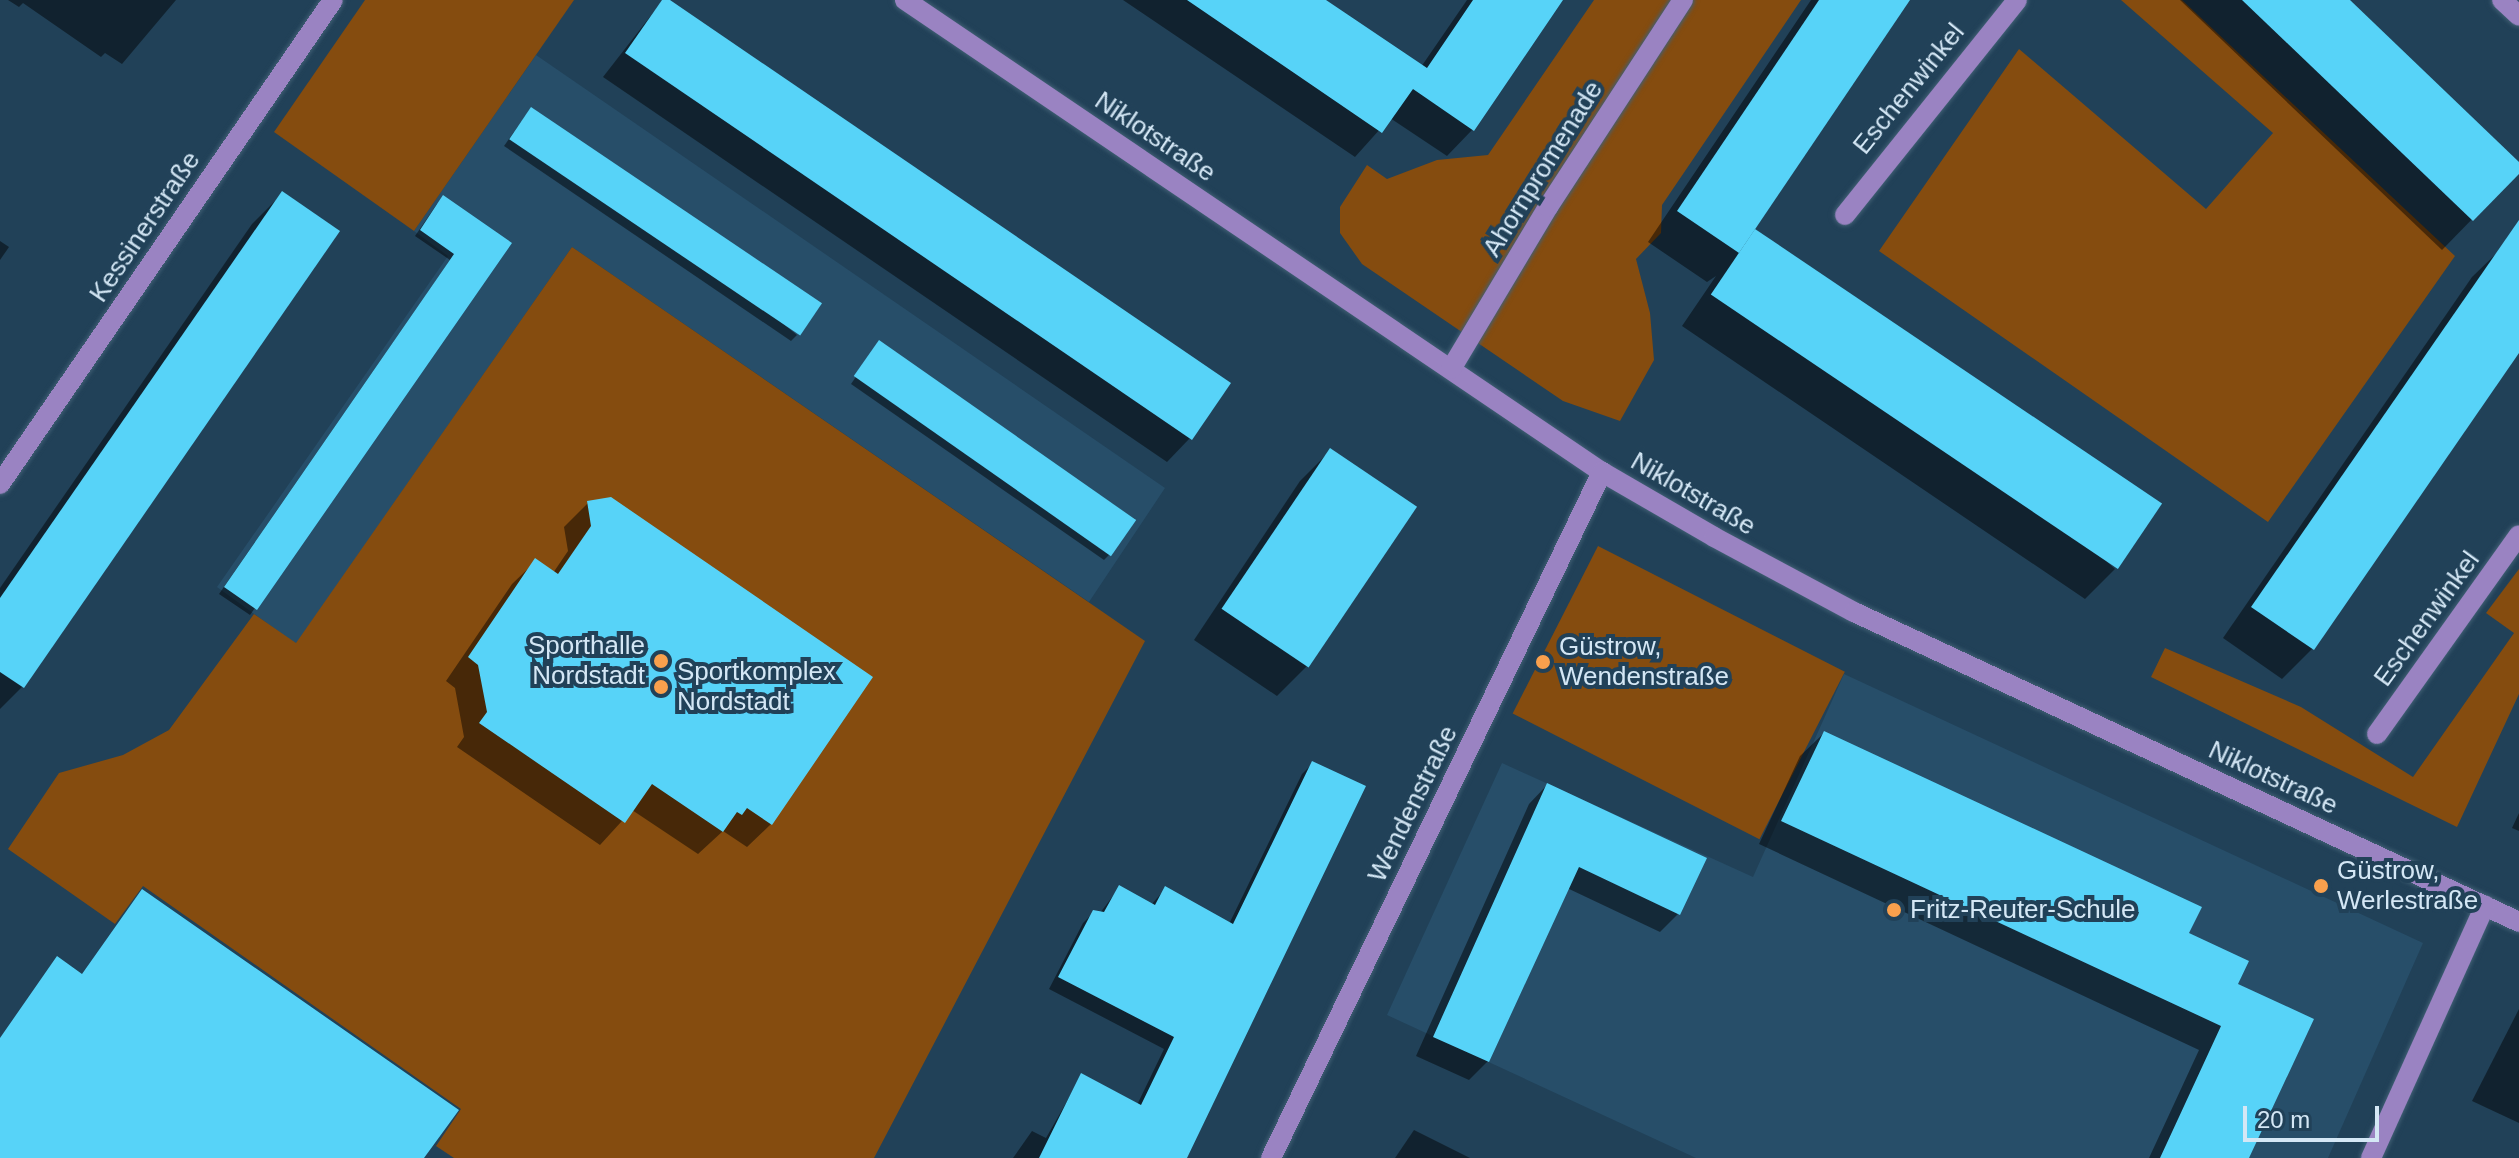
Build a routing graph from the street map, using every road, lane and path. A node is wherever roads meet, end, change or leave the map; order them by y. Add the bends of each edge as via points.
1 (333, 0) edge
2 (905, 0) edge
3 (1683, 0) edge
4 (2017, 0) edge
5 (2502, 0) edge
6 (2519, 16) edge
7 (1845, 215) dead end
8 (1451, 369) junction
9 (1602, 472) junction
10 (0, 484) edge
11 (2519, 535) edge
12 (2377, 734) dead end
13 (2485, 906) junction
14 (2519, 922) edge
15 (1271, 1158) edge
16 (2371, 1158) edge

1 - 10 street, Kessinerstraße
2 - 8 street, Niklotstraße
3 - 8 street, Ahornpromenade via 1548,207
4 - 7 street, Eschenwinkel
5 - 6 street
8 - 9 street, Niklotstraße
9 - 13 street, Niklotstraße via 1854,612
9 - 15 street, Wendenstraße
11 - 12 street, Eschenwinkel
13 - 14 street, Niklotstraße
13 - 16 street

